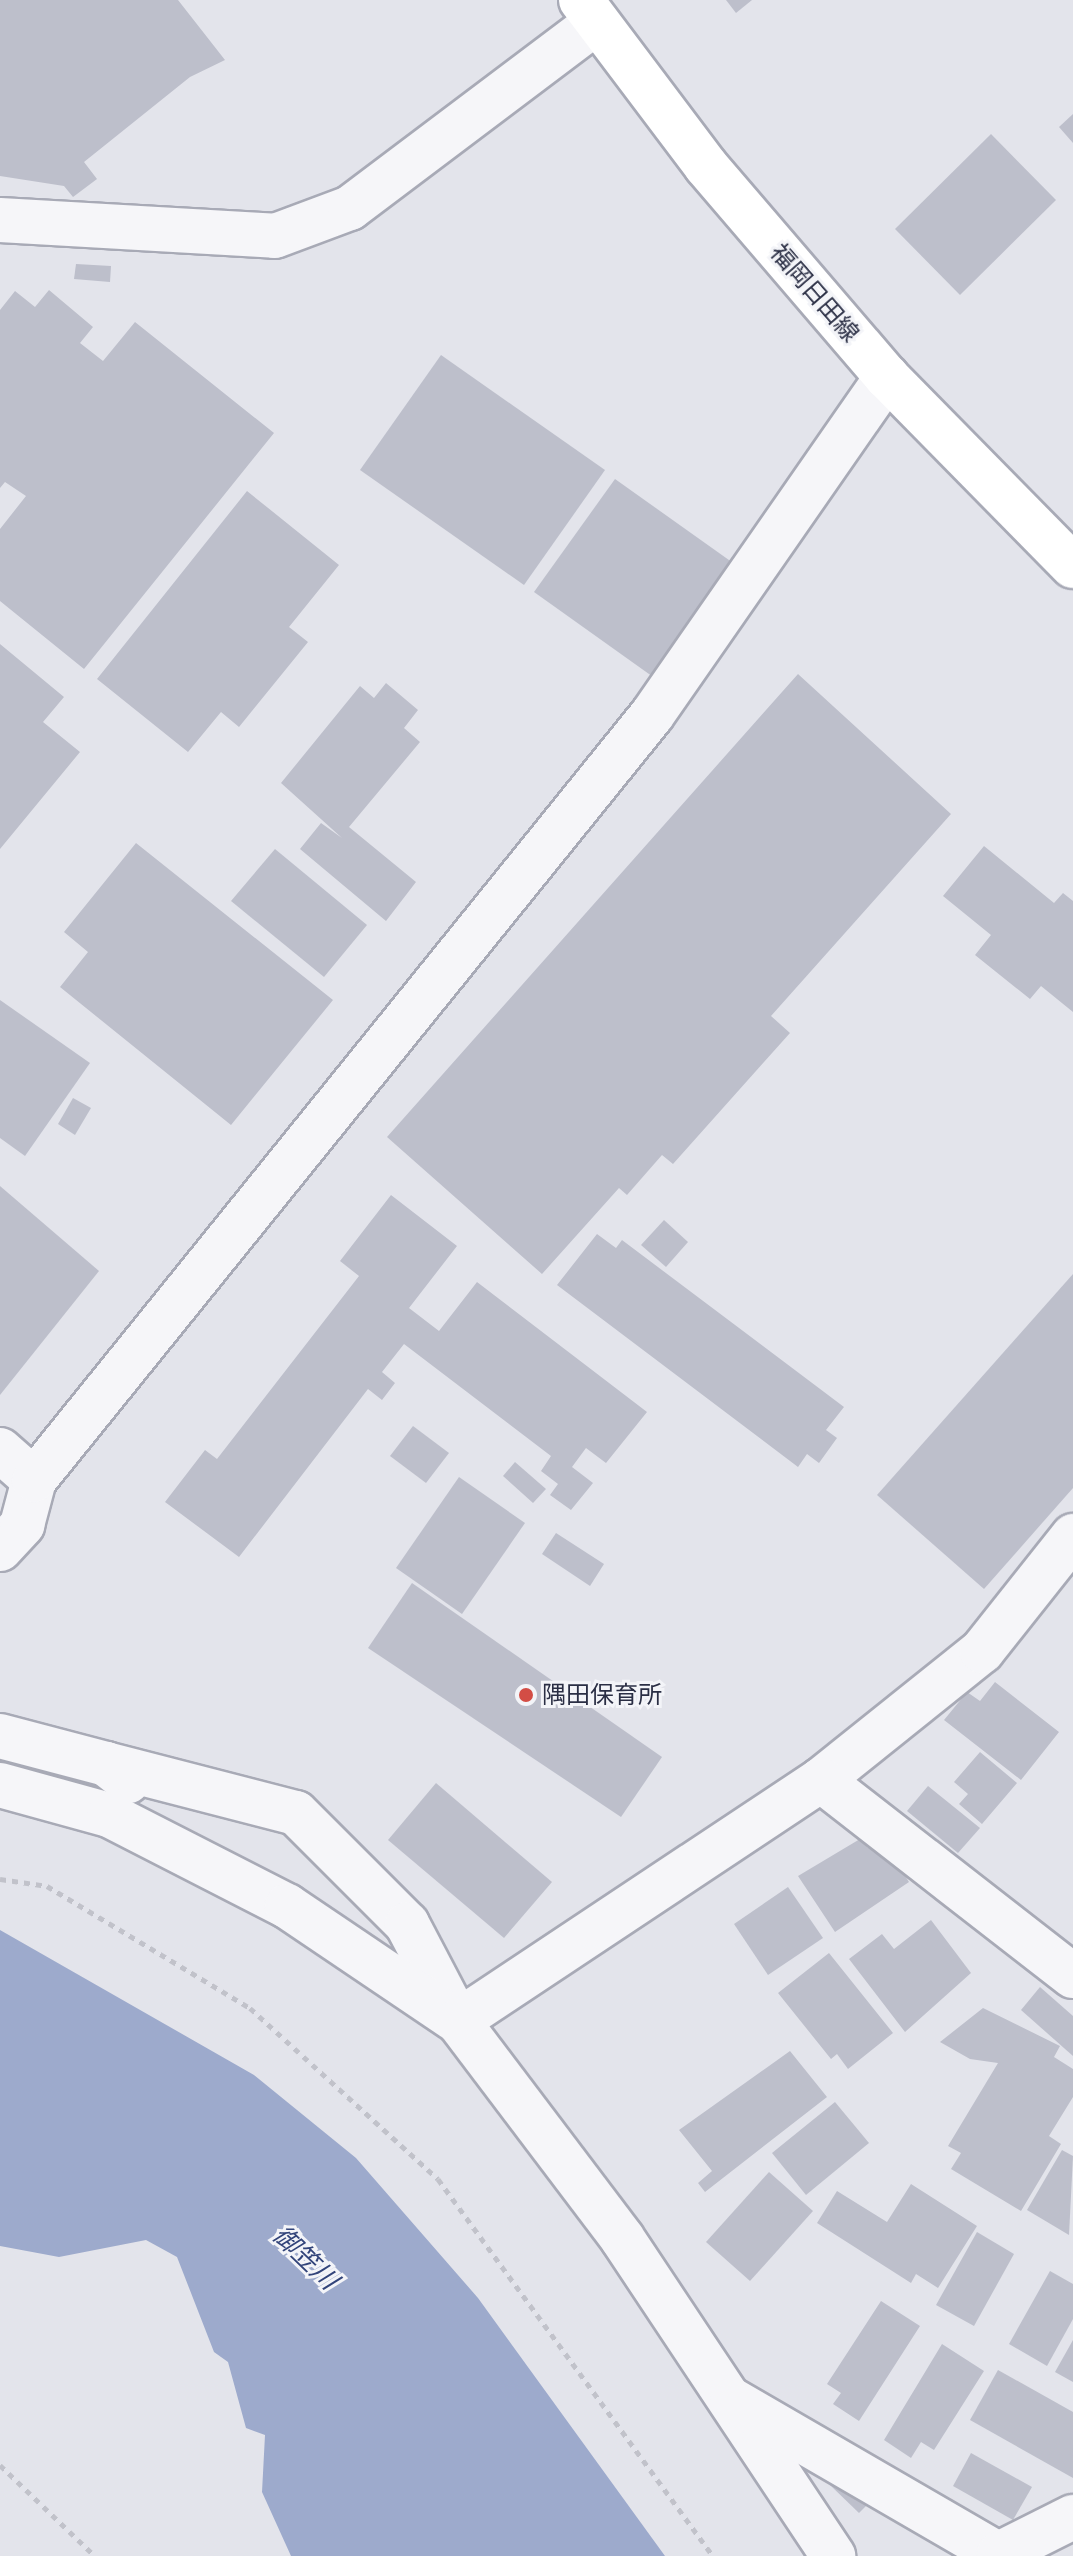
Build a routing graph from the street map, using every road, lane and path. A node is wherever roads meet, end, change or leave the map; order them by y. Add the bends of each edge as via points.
1 (589, 11) edge
2 (3, 225) edge
3 (887, 377) junction
4 (1073, 566) edge
5 (0, 1450) edge
6 (34, 1480) junction
7 (1073, 1536) edge
8 (0, 1549) edge
9 (0, 1736) edge
10 (106, 1764) junction
11 (821, 1780) junction
12 (0, 1785) edge
13 (0, 1879) edge
14 (287, 1906) junction
15 (1073, 1976) edge
16 (458, 2021) junction
17 (726, 2396) junction
18 (0, 2465) edge
19 (1073, 2517) edge
20 (1000, 2555) edge
21 (95, 2556) edge
22 (713, 2556) edge
23 (833, 2556) edge

1 - 2 street via 350,208 275,236
1 - 3 main road, 福岡日田線 via 706,166
3 - 4 main road, 福岡日田線
3 - 6 street via 652,715
5 - 6 street
6 - 8 street via 22,1525
7 - 11 street via 982,1651
9 - 10 street
10 - 14 street
10 - 16 street via 296,1813 407,1924
11 - 15 street
11 - 16 street
12 - 14 street via 109,1815
13 - 22 path via 47,1886 250,2008 438,2179
14 - 16 street
16 - 17 street via 622,2238
17 - 20 street
17 - 23 street
18 - 21 path
19 - 20 street

